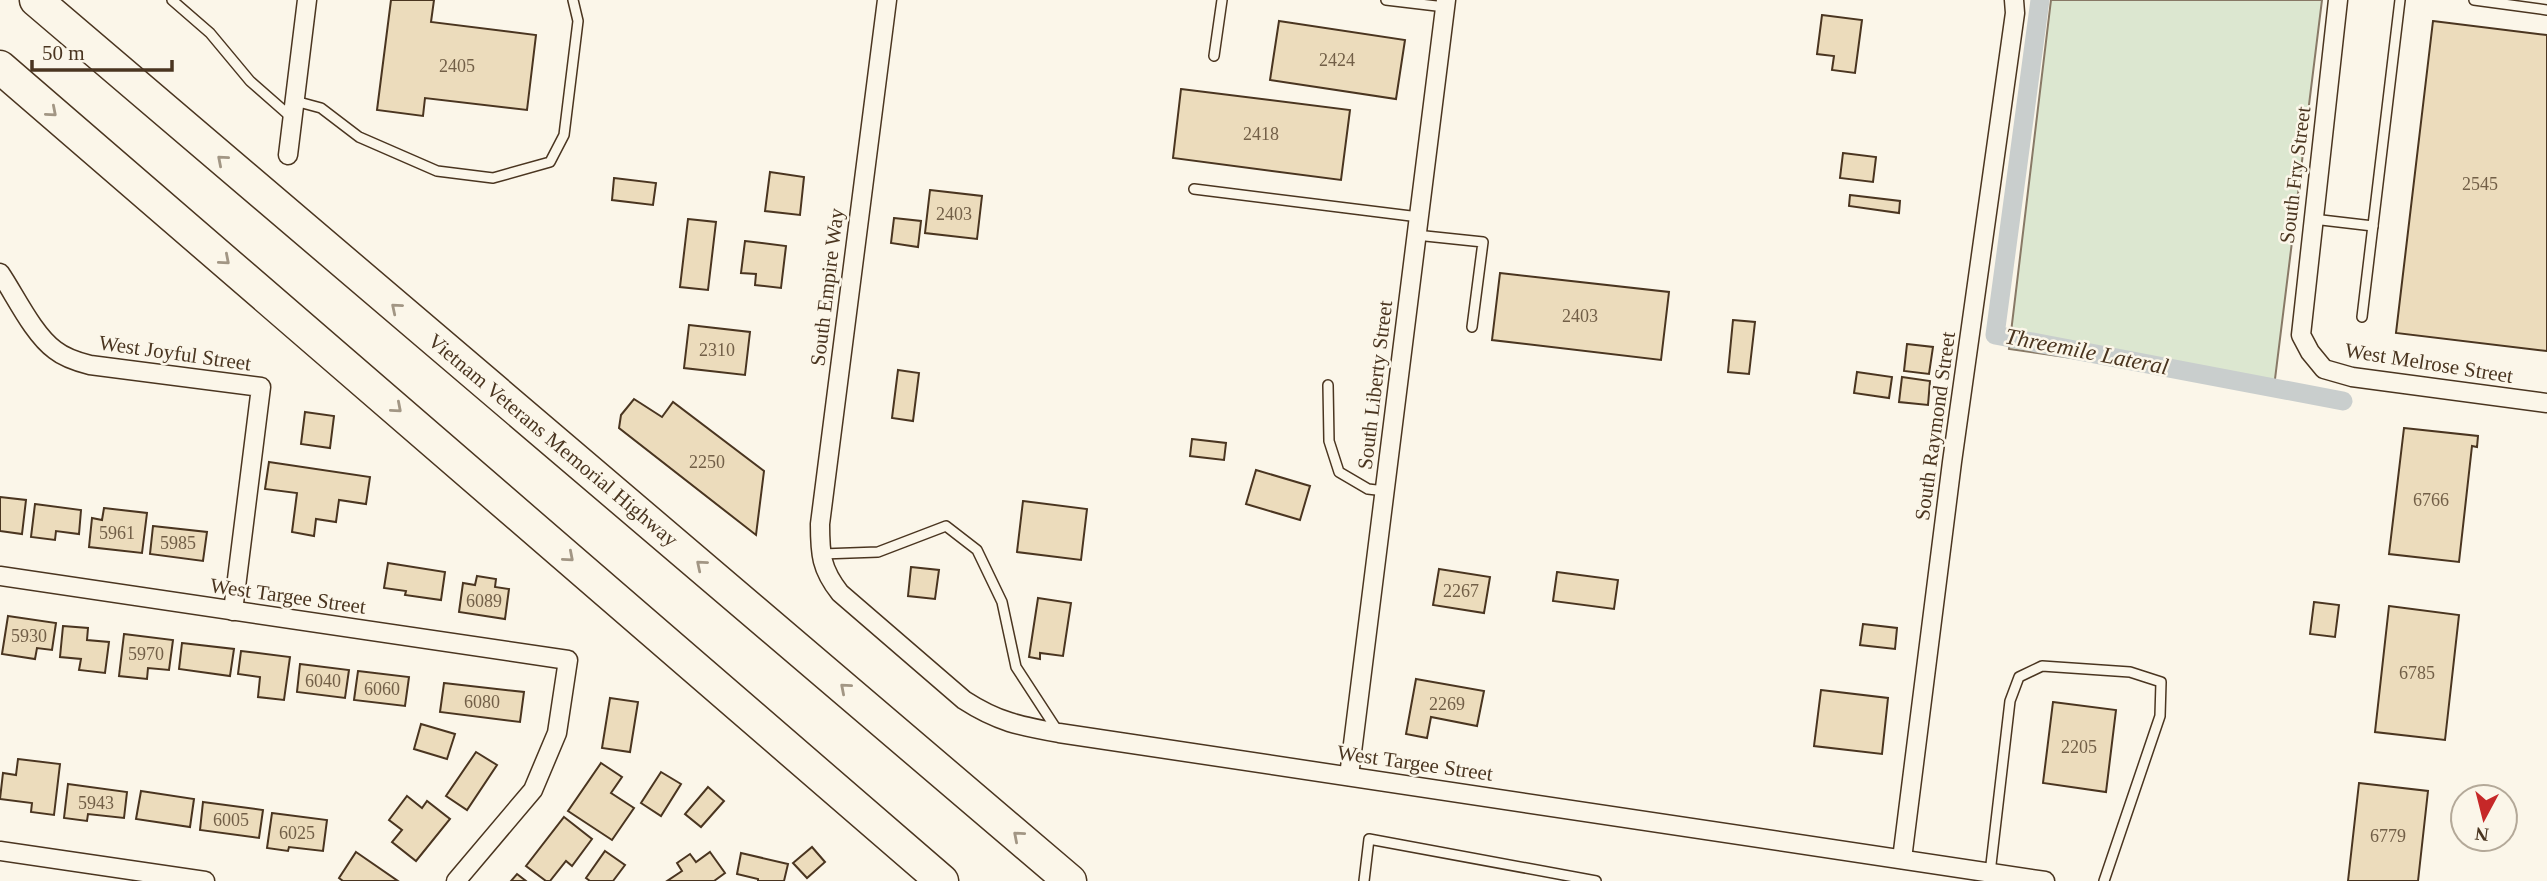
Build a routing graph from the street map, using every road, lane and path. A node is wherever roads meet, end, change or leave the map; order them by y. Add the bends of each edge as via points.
1 (36, 0) edge
2 (172, 0) edge
3 (307, 0) edge
4 (573, 0) edge
5 (887, 0) edge
6 (1222, 0) edge
7 (1386, 0) edge
8 (2014, 0) edge
9 (2338, 0) edge
10 (2400, 0) edge
11 (2474, 0) edge
12 (1445, 4) edge
13 (2547, 10) edge
14 (1214, 56) dead end
15 (0, 67) edge
16 (294, 110) junction
17 (288, 155) dead end
18 (1194, 189) dead end
19 (2312, 219) junction
20 (1418, 226) junction
21 (2373, 226) junction
22 (0, 272) edge
23 (2362, 317) dead end
24 (1472, 327) dead end
25 (2311, 352) joint
26 (1328, 385) dead end
27 (2547, 403) edge
28 (1385, 492) junction
29 (820, 555) junction
30 (0, 576) edge
31 (828, 578) joint
32 (233, 611) junction
33 (1059, 733) junction
34 (1349, 776) junction
35 (0, 851) edge
36 (1902, 859) junction
37 (1990, 873) junction
38 (205, 881) edge
39 (456, 881) edge
40 (942, 881) edge
41 (1070, 881) edge
42 (1364, 881) edge
43 (1596, 881) edge
44 (2045, 881) edge
45 (2104, 881) edge

41 -> 1 highway, Vietnam Veterans Memorial Highway
2 - 16 lane via 211,33 250,81
3 - 16 street
4 - 16 lane via 578,21 564,135 550,162 492,178 437,172 359,137 321,108
5 - 29 street, South Empire Way via 820,524
6 - 14 lane
7 - 12 lane
8 - 36 street, South Raymond Street
9 - 19 street, South Fry Street
10 - 21 lane
11 - 13 lane
12 - 20 street, South Liberty Street
15 -> 40 highway
16 - 17 street
18 - 20 lane
19 - 21 lane
19 - 25 street, South Fry Street via 2301,335
20 - 24 lane via 1483,242
20 - 28 street, South Liberty Street
21 - 23 lane
22 - 32 street, West Joyful Street via 39,334 72,360 261,387
25 - 27 street, West Melrose Street via 2324,369 2352,377
26 - 28 lane via 1329,441 1339,472 1368,489
28 - 34 street, South Liberty Street
29 - 31 street, South Empire Way
29 - 33 lane via 878,552 946,526 977,550 1002,602 1016,667
30 - 32 street, West Targee Street
31 - 33 street, West Targee Street via 856,609 986,715
32 - 39 street, West Targee Street via 568,660 557,733 533,790
33 - 34 street, West Targee Street
34 - 36 street, West Targee Street
35 - 38 street
36 - 37 street, West Targee Street
37 - 44 street, West Targee Street
37 - 45 lane via 2010,701 2020,677 2042,666 2130,672 2161,682 2160,716
42 - 43 lane via 1370,839

